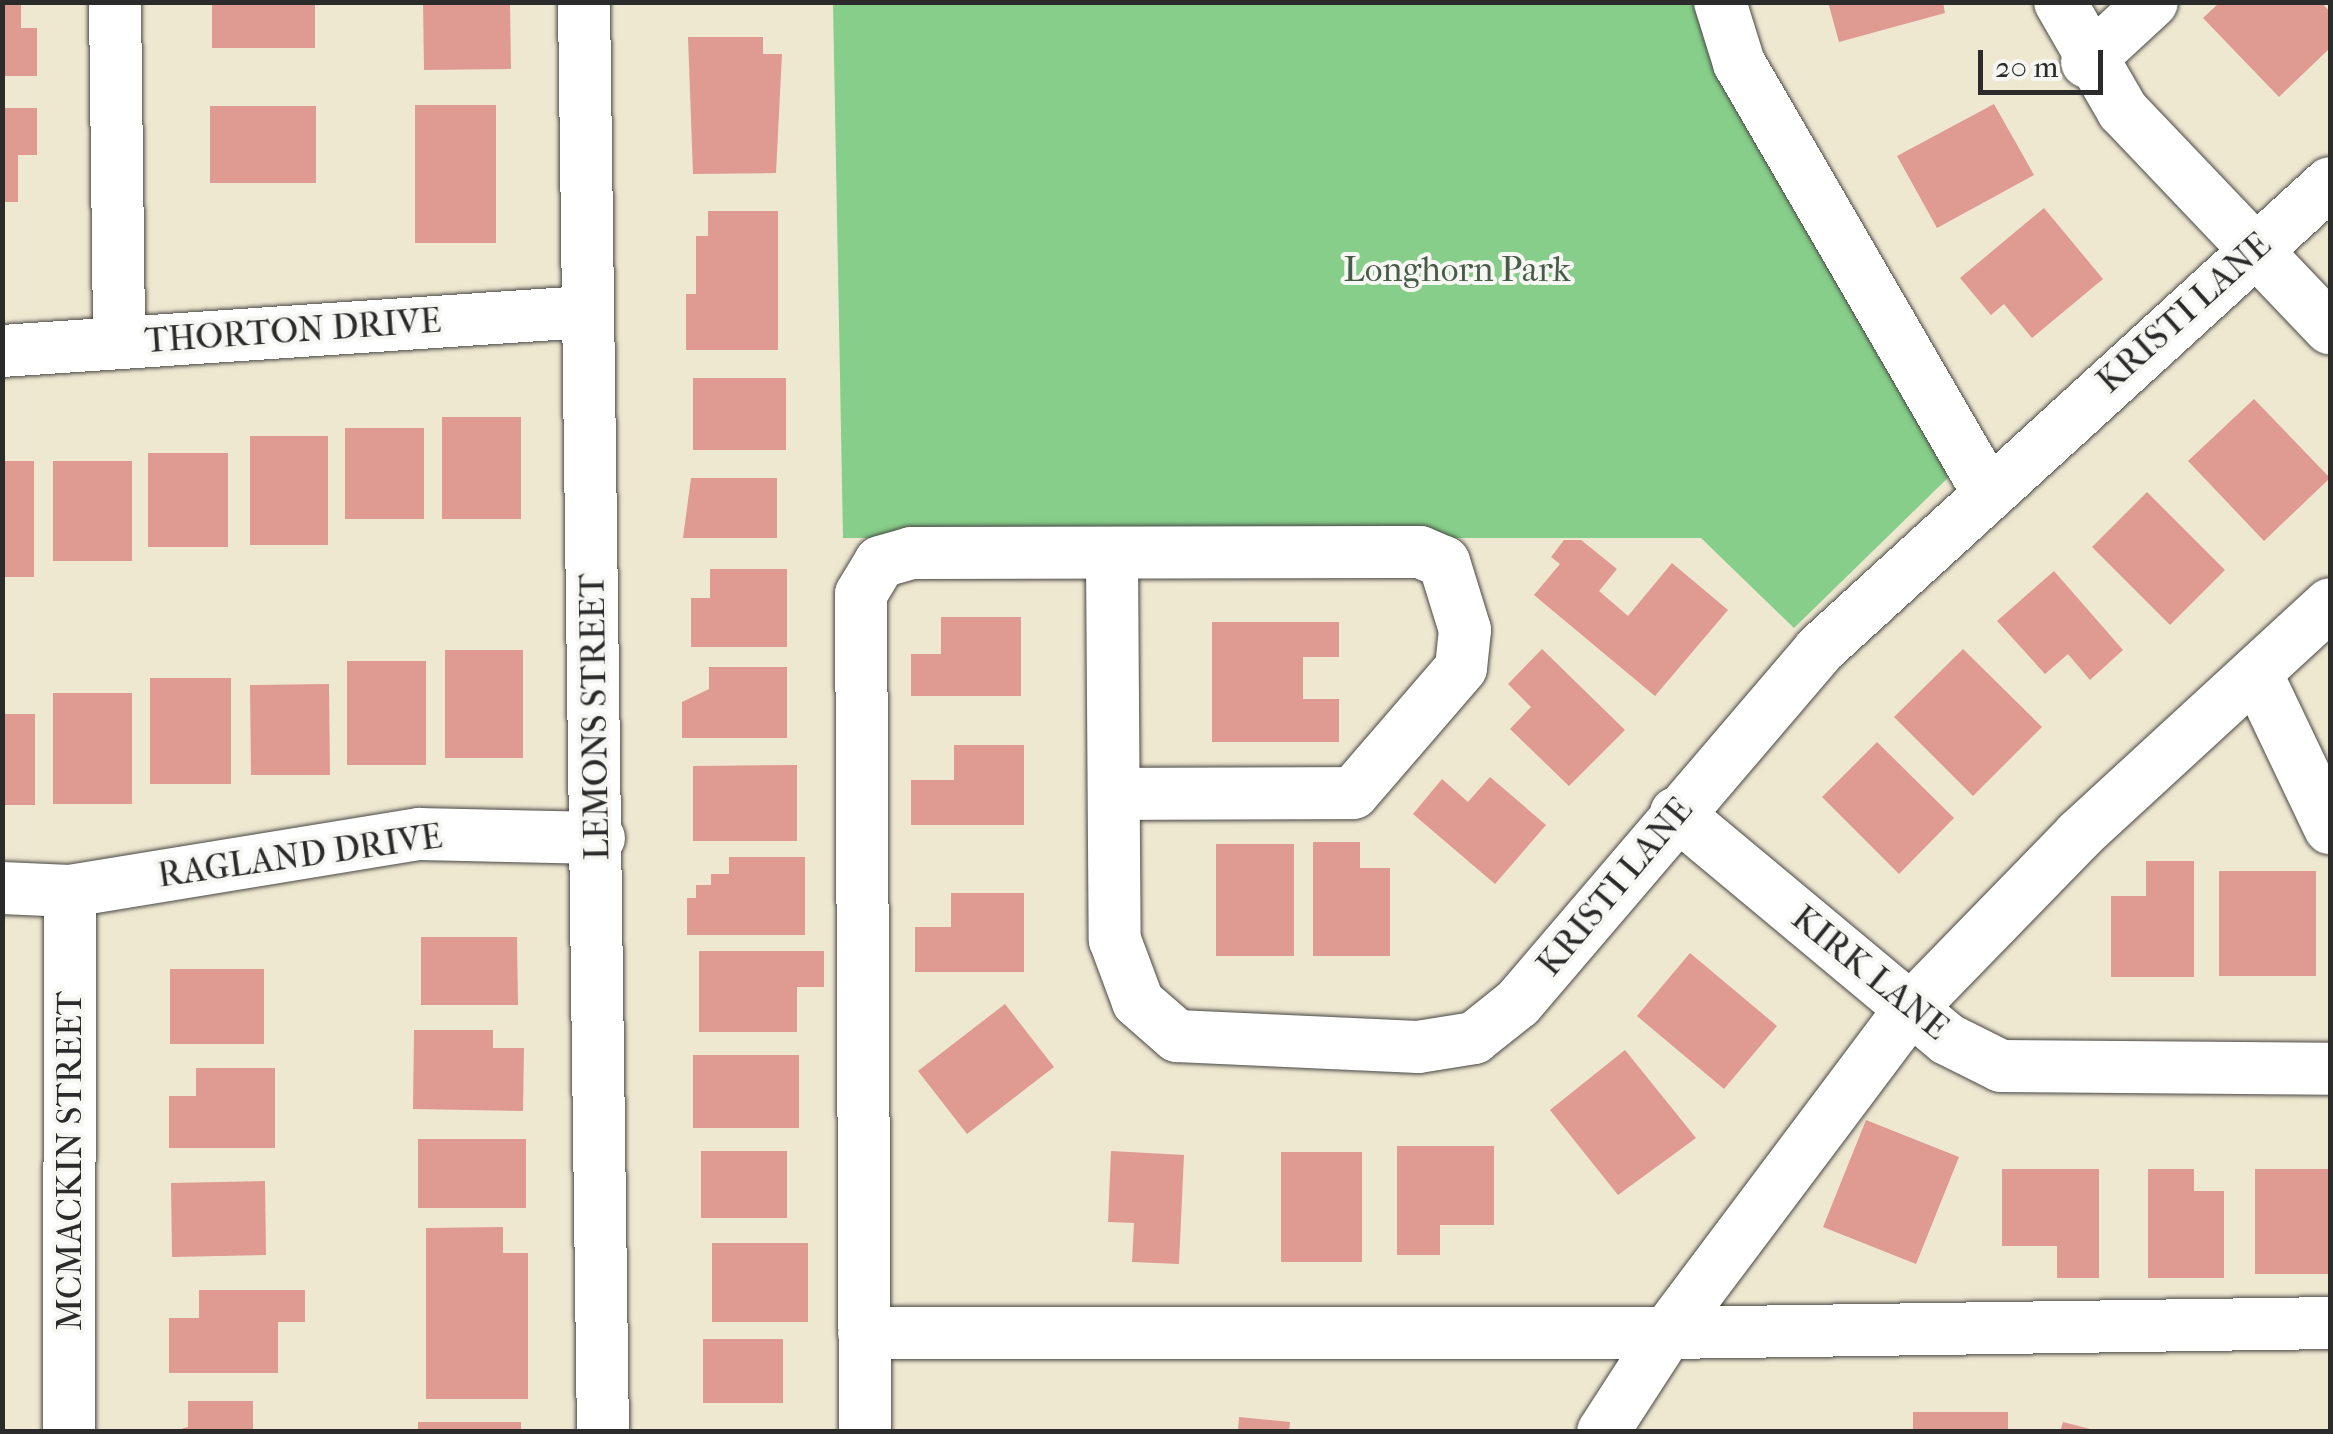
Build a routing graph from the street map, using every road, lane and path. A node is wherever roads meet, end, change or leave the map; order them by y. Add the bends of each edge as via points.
1 (115, 2) edge
2 (584, 2) edge
3 (1720, 2) edge
4 (2060, 2) edge
5 (2152, 2) edge
6 (2087, 62) junction
7 (2330, 183) edge
8 (2256, 249) junction
9 (584, 312) junction
10 (2330, 328) edge
11 (119, 342) junction
12 (2, 351) edge
13 (1986, 490) junction
14 (1112, 558) junction
15 (2330, 604) edge
16 (2256, 673) junction
17 (1115, 794) junction
18 (1676, 813) junction
19 (2330, 828) edge
20 (599, 838) junction
21 (2, 888) edge
22 (70, 890) junction
23 (1912, 1007) junction
24 (2330, 1070) edge
25 (2330, 1323) edge
26 (864, 1333) junction
27 (1667, 1333) junction
28 (69, 1432) edge
29 (603, 1432) edge
30 (865, 1432) edge
31 (1603, 1432) edge

1 - 11 street
2 - 9 street, LEMONS STREET
3 - 13 street via 1740,63
4 - 6 street
5 - 6 street
6 - 8 street
7 - 8 street, KRISTI LANE
8 - 10 street
8 - 13 street, KRISTI LANE
9 - 11 street, THORTON DRIVE
9 - 20 street, LEMONS STREET
11 - 12 street, THORTON DRIVE
13 - 18 street, KRISTI LANE via 1819,650
14 - 17 street, KRISTI LANE
14 - 17 street via 1420,552 1444,562 1465,630 1462,668 1353,793
14 - 26 street via 911,553 880,562 861,594
15 - 16 street
16 - 19 street
16 - 23 street via 2079,835
17 - 18 street, KRISTI LANE via 1115,940 1138,1002 1177,1036 1418,1047 1474,1038 1518,1003
18 - 23 street, KIRK LANE
20 - 22 street, RAGLAND DRIVE via 539,830 419,834
20 - 29 street, LEMONS STREET
21 - 22 street, RAGLAND DRIVE
22 - 28 street, MCMACKIN STREET
23 - 24 street, KIRK LANE via 1947,1040 2001,1066
23 - 27 street
25 - 27 street
26 - 27 street
26 - 30 street
27 - 31 street

